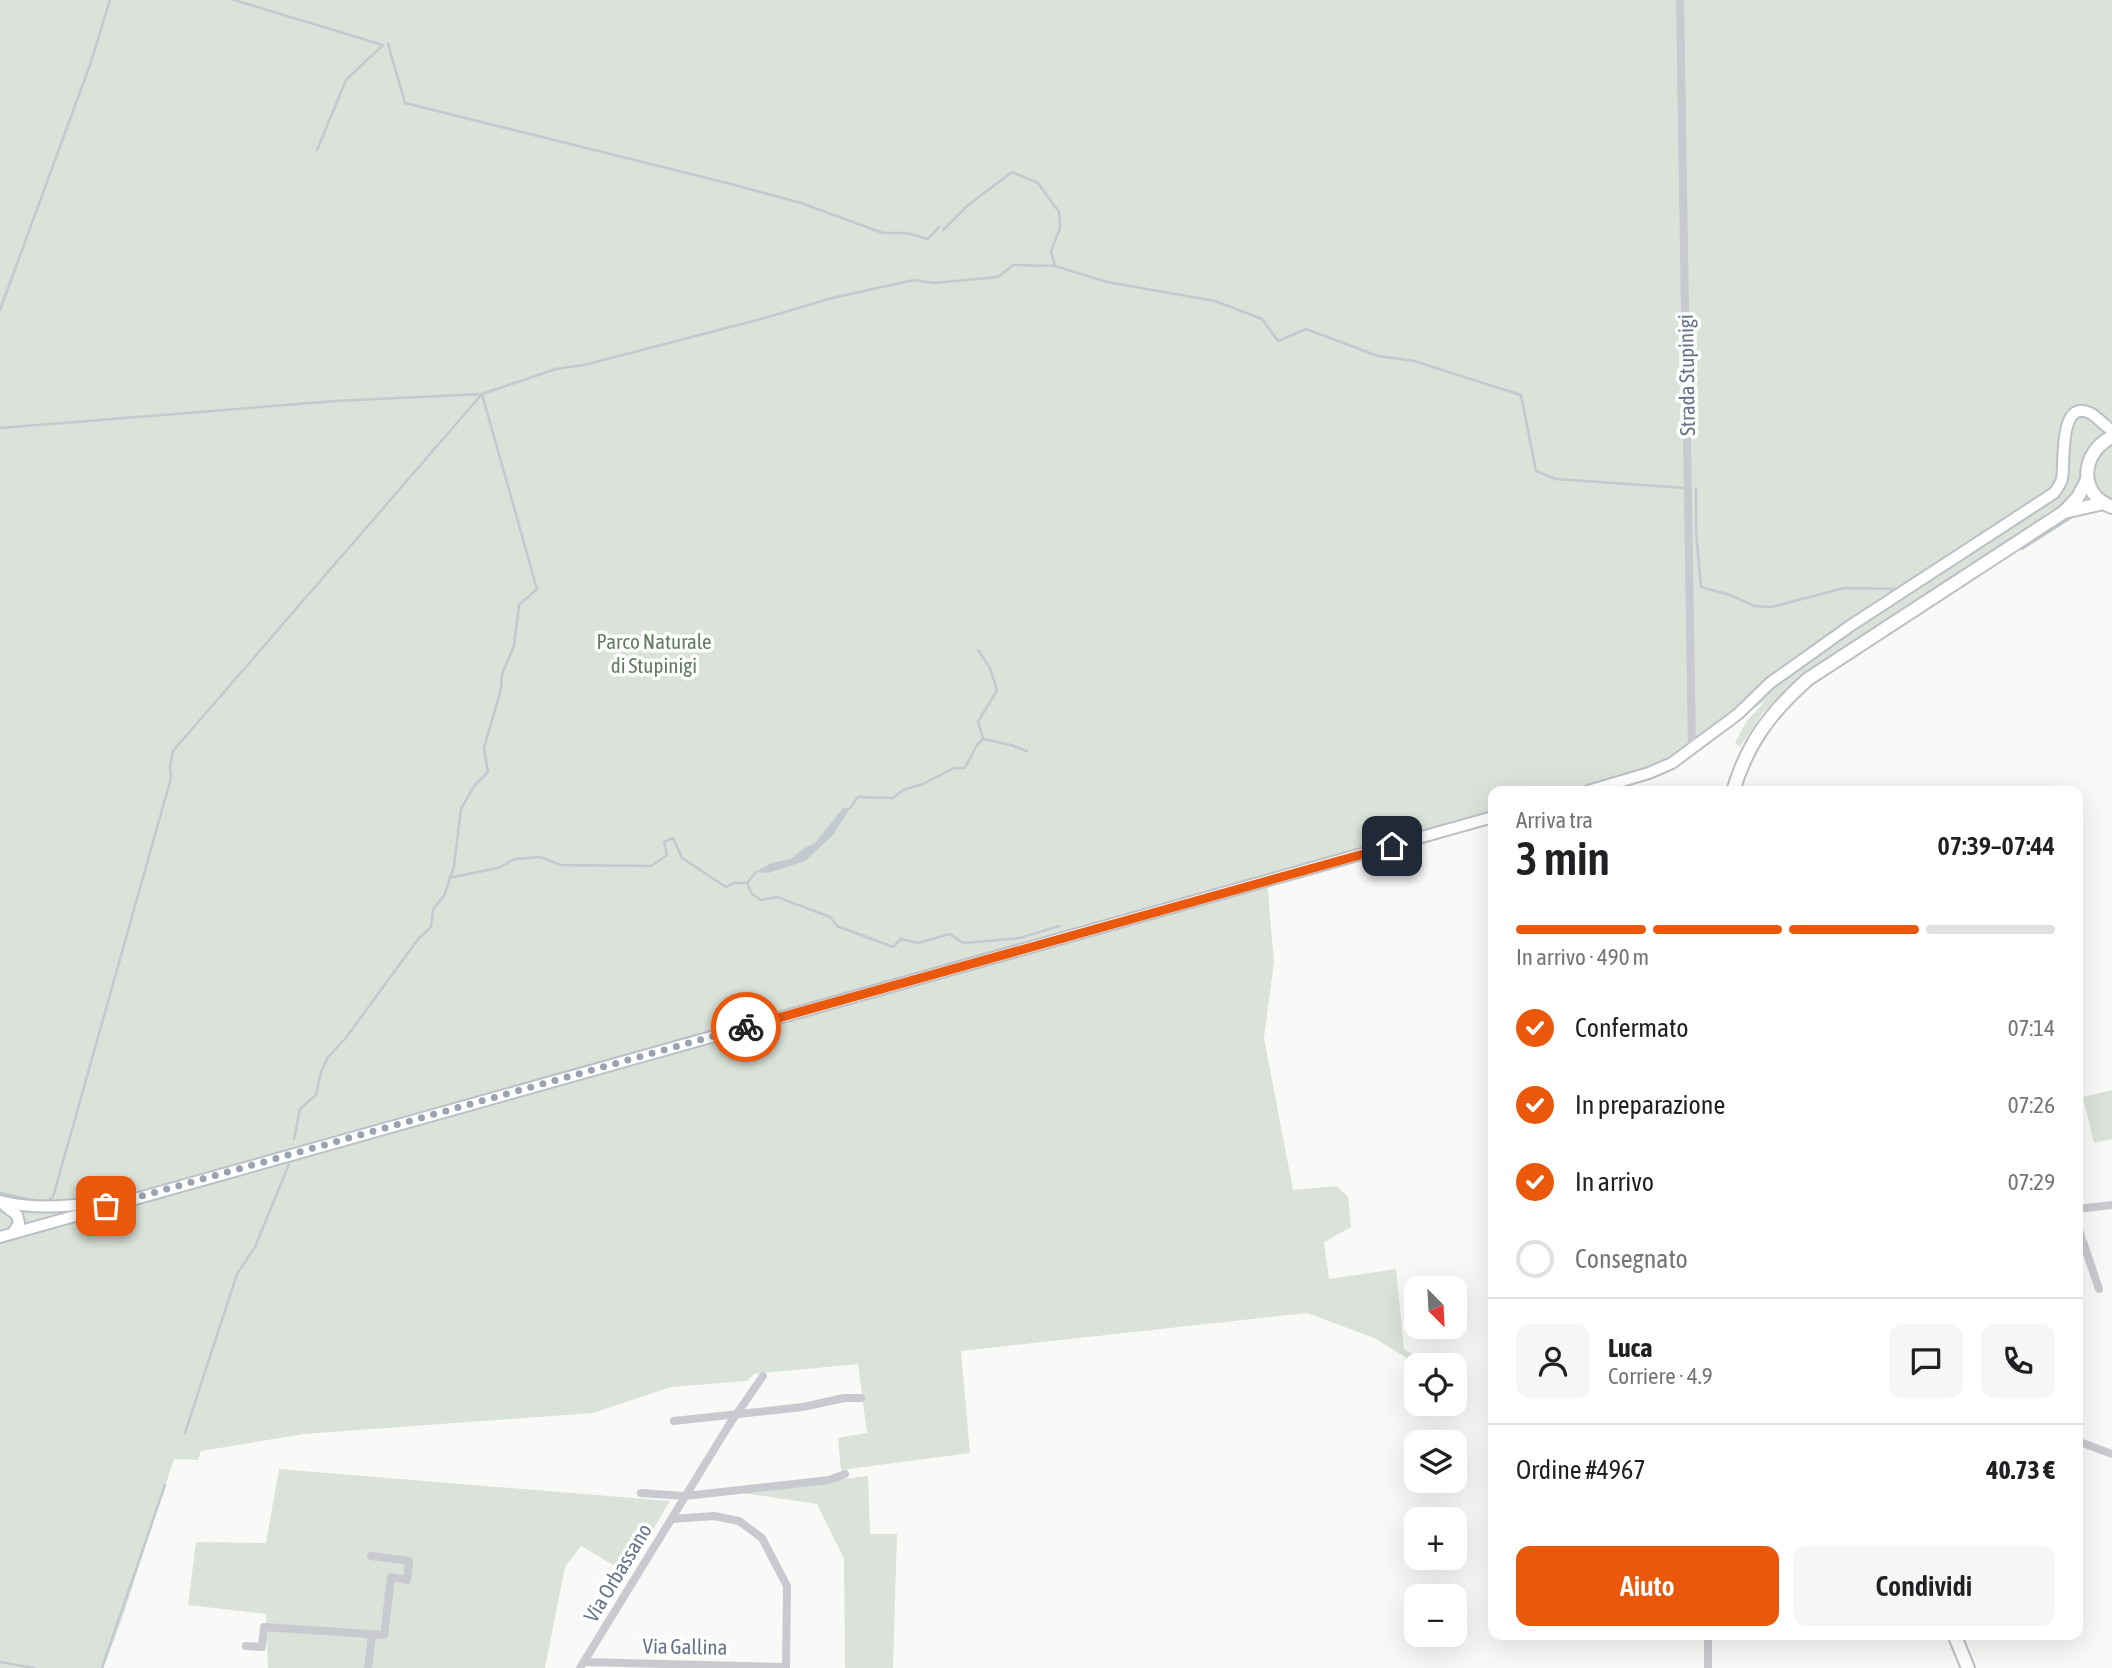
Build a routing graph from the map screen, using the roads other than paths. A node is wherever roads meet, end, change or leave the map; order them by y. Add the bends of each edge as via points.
1 (1680, 0) edge
2 (2096, 419) junction
3 (2112, 430) edge
4 (2112, 437) edge
5 (2099, 444) junction
6 (2087, 480) junction
7 (2108, 505) edge
8 (2064, 512) junction
9 (1692, 749) junction
10 (1605, 786) edge
11 (1735, 786) edge
12 (1488, 818) edge
13 (128, 1199) junction
14 (0, 1203) edge
15 (2112, 1205) edge
16 (68, 1207) junction
17 (2083, 1208) edge
18 (60, 1219) junction
19 (13, 1233) junction
20 (0, 1237) edge
21 (2083, 1242) edge
22 (2099, 1289) dead end
23 (763, 1376) dead end
24 (861, 1398) dead end
25 (737, 1413) junction
26 (674, 1421) dead end
27 (2083, 1443) edge
28 (2112, 1454) edge
29 (845, 1474) dead end
30 (641, 1493) dead end
31 (685, 1496) junction
32 (671, 1518) junction
33 (371, 1556) dead end
34 (372, 1634) junction
35 (1708, 1640) edge
36 (1956, 1640) edge
37 (246, 1646) dead end
38 (582, 1665) edge
39 (786, 1667) edge
40 (369, 1668) edge
41 (1708, 1668) edge
42 (1968, 1668) edge

1 - 9 street, Strada Stupinigi
2 - 3 main road
2 - 5 main road
2 - 9 main road via 2089,412 2080,412 2066,424 2062,480 2054,493 1850,626 1770,683
4 - 5 main road
5 - 6 main road via 2091,454
6 - 7 main road via 2097,498
6 - 8 main road
7 - 8 main road
8 - 11 main road via 1808,679 1764,724
9 - 10 main road via 1649,773
12 - 13 main road
13 - 16 main road
13 - 18 main road
14 - 16 main road
14 - 19 main road via 18,1215
15 - 17 street
16 - 18 main road
18 - 19 main road
19 - 20 main road
21 - 22 street
23 - 25 street, Via Orbassano
24 - 25 street
25 - 26 street
25 - 31 street, Via Orbassano
27 - 28 street
29 - 31 street via 829,1480
30 - 31 street
31 - 32 street, Via Orbassano
32 - 38 street, Via Orbassano
32 - 39 street via 714,1516 739,1521 762,1538 787,1586
33 - 34 street via 409,1561 407,1580 391,1577 384,1635
34 - 37 street via 264,1627 262,1647
34 - 40 street
35 - 41 street
36 - 42 main road
38 - 39 street, Via Gallina

